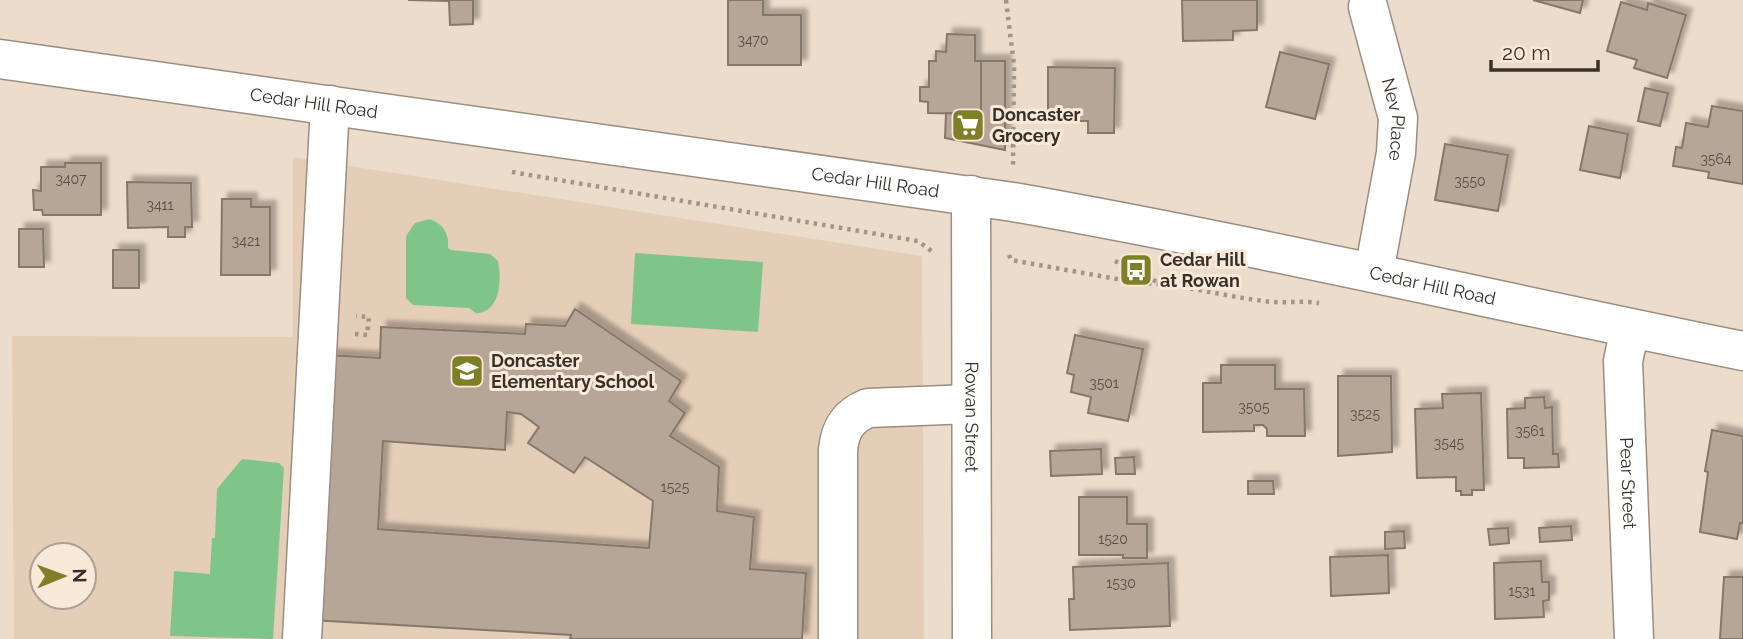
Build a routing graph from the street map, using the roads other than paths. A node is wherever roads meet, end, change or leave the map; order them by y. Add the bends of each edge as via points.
1 (1368, 7) dead end
2 (0, 59) edge
3 (330, 106) junction
4 (971, 195) junction
5 (1374, 272) junction
6 (1630, 328) junction
7 (1743, 351) edge
8 (971, 404) junction
9 (302, 639) edge
10 (838, 639) edge
11 (972, 639) edge
12 (1634, 639) edge

1 - 5 street, Nev Place via 1398,118
2 - 3 street, Cedar Hill Road
3 - 4 street, Cedar Hill Road
3 - 9 street
4 - 5 street, Cedar Hill Road
4 - 8 street, Rowan Street
5 - 6 street, Cedar Hill Road
6 - 7 street, Cedar Hill Road
6 - 12 street, Pear Street via 1623,361
8 - 10 street via 868,408 857,412 842,428 838,450
8 - 11 street, Rowan Street

